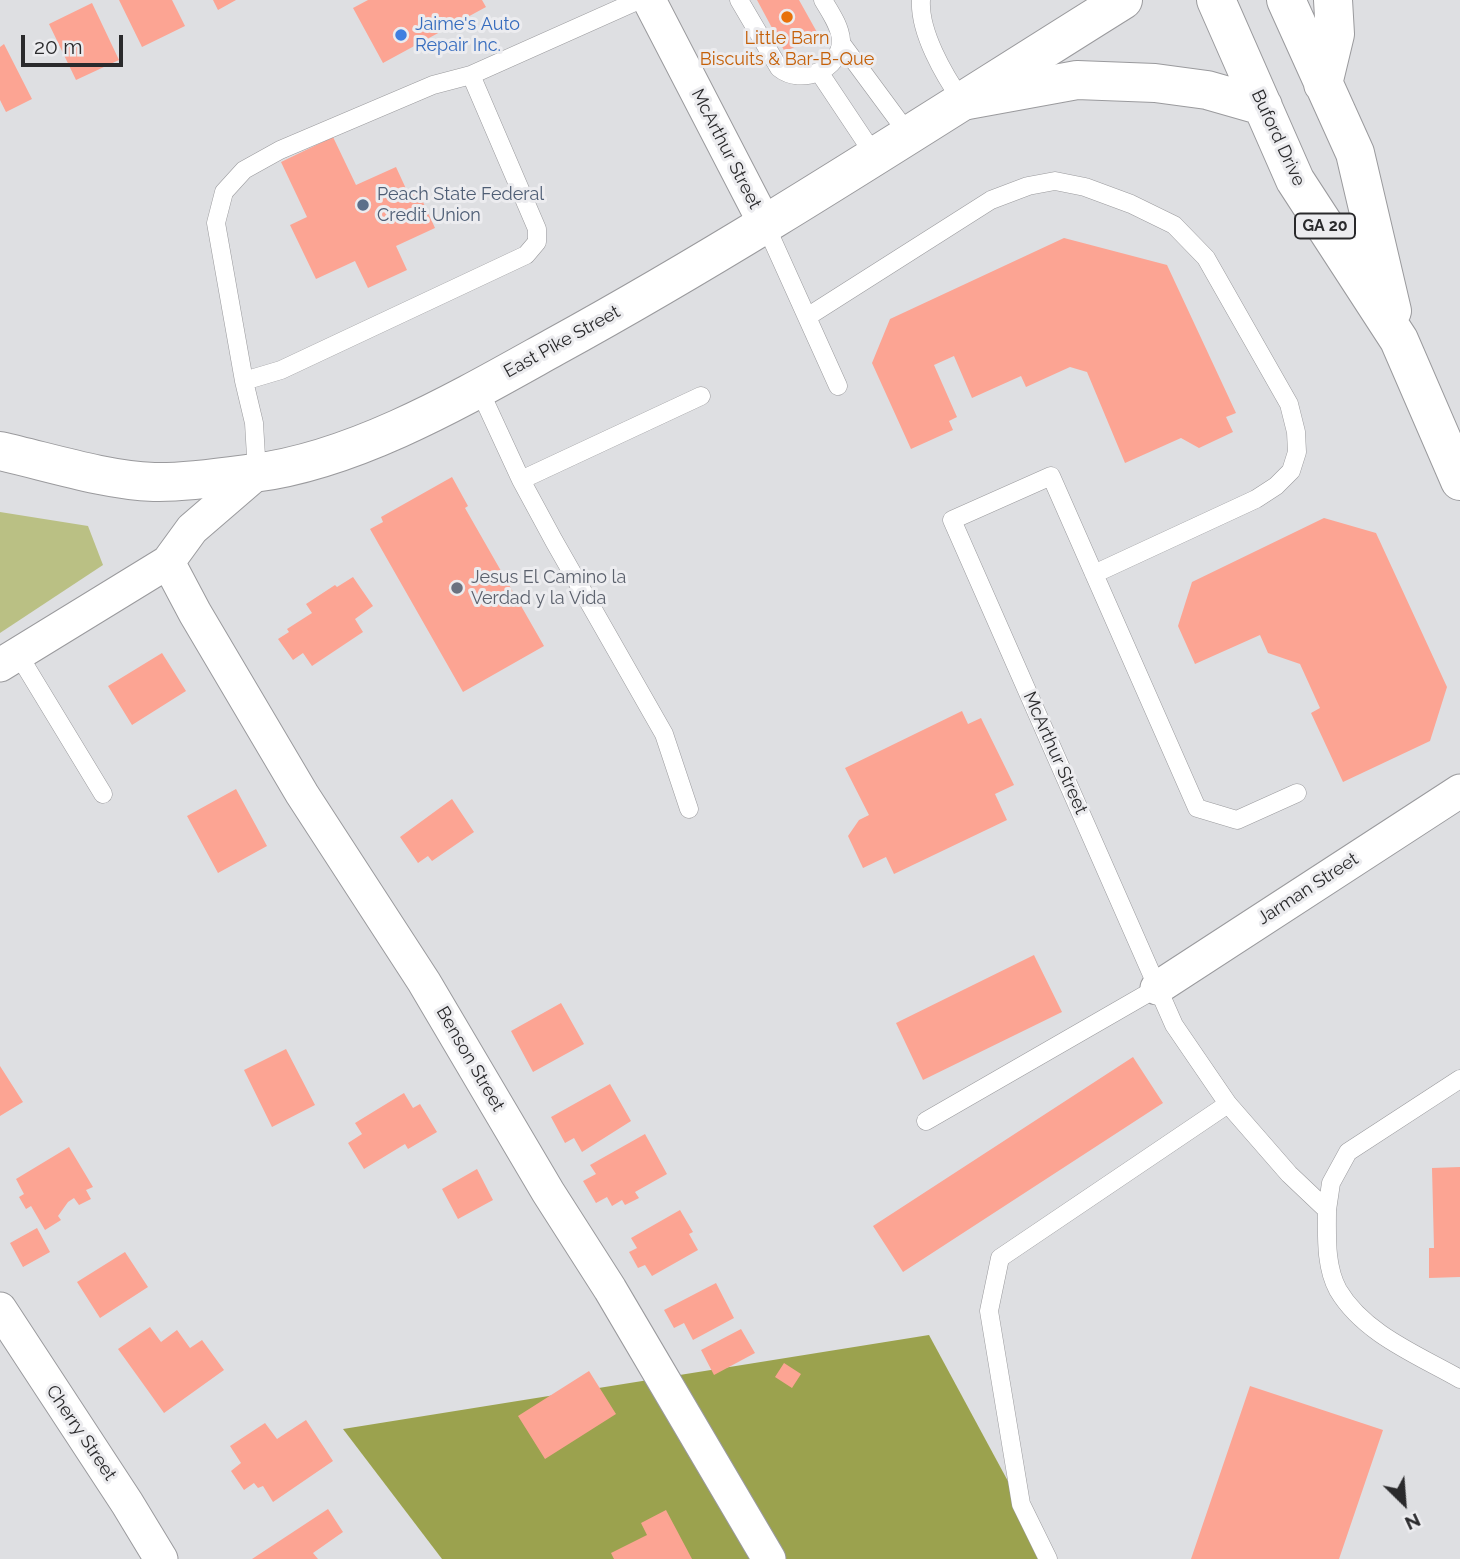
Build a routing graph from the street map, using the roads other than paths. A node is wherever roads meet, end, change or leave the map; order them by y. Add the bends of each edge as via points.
1 (639, 0) edge
2 (649, 0) edge
3 (739, 0) edge
4 (823, 0) edge
5 (921, 0) edge
6 (1123, 0) edge
7 (1216, 0) edge
8 (1286, 0) edge
9 (1334, 0) edge
10 (841, 43) junction
11 (819, 72) junction
12 (471, 75) junction
13 (1323, 83) junction
14 (962, 101) junction
15 (1263, 106) junction
16 (909, 135) junction
17 (875, 156) junction
18 (765, 225) junction
19 (807, 317) junction
20 (1399, 340) junction
21 (244, 381) junction
22 (838, 386) dead end
23 (479, 389) junction
24 (701, 396) dead end
25 (1452, 440) edge
26 (0, 451) edge
27 (257, 473) junction
28 (522, 480) junction
29 (1460, 481) edge
30 (168, 562) junction
31 (1094, 574) junction
32 (9, 659) edge
33 (1460, 791) edge
34 (1297, 793) dead end
35 (103, 794) dead end
36 (689, 809) dead end
37 (1157, 988) junction
38 (1460, 1079) edge
39 (1228, 1104) junction
40 (926, 1121) dead end
41 (1327, 1210) junction
42 (0, 1309) edge
43 (1460, 1379) edge
44 (161, 1559) edge
45 (769, 1559) edge
46 (1048, 1559) edge

1 - 12 lane
2 - 18 street, McArthur Street
3 - 11 lane via 779,68 803,76
4 - 10 lane
5 - 14 lane via 931,44
6 - 14 main road, East Pike Street
7 - 15 main road, Buford Drive / GA 20
8 - 13 main road, Buford Drive / GA 20
9 - 13 main road via 1335,34
10 - 11 lane via 836,59
10 - 16 lane
11 - 17 lane
12 - 21 lane via 433,85 279,150 244,170 224,192 216,223
12 - 21 lane via 537,229 537,242 526,255 281,370
13 - 20 main road, Buford Drive / GA 20 via 1355,153
14 - 15 main road via 1077,80 1194,88
14 - 16 main road, East Pike Street
15 - 20 main road, Buford Drive / GA 20 via 1295,180
16 - 17 main road, East Pike Street
17 - 18 main road, East Pike Street
18 - 19 lane
18 - 23 main road, East Pike Street
19 - 22 lane
19 - 31 lane via 991,200 1027,186 1055,181 1085,187 1131,204 1183,233 1206,258 1289,404 1297,453 1290,471 1256,499
20 - 25 main road, Buford Drive / GA 20
21 - 27 lane via 254,423
23 - 27 main road, East Pike Street via 376,438 325,457
23 - 28 lane
24 - 28 lane
25 - 29 main road, Buford Drive / GA 20
26 - 27 main road via 156,482
27 - 30 street, East Pike Street via 192,529
28 - 36 lane via 664,734
30 - 32 street, East Pike Street
30 - 45 street, Benson Street via 302,794 424,982
31 - 34 lane via 1196,808 1237,820
31 - 37 lane, McArthur Street via 1051,476 952,520
32 - 35 lane
33 - 37 street, Jarman Street
37 - 39 lane, McArthur Street via 1174,1025
37 - 40 lane
38 - 41 lane via 1348,1152 1331,1183
39 - 41 lane, McArthur Street
39 - 46 lane via 1000,1258 989,1311 1021,1504
41 - 43 lane via 1326,1250 1338,1289 1380,1334
42 - 44 street, Cherry Street

